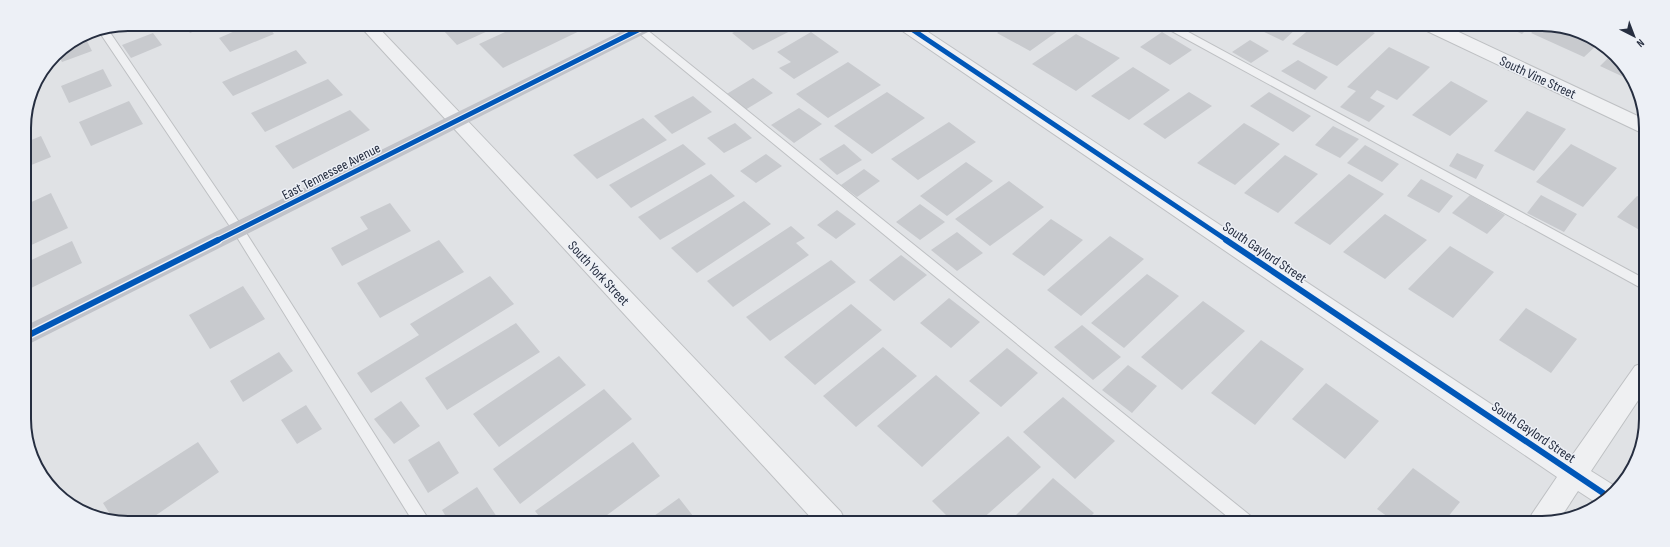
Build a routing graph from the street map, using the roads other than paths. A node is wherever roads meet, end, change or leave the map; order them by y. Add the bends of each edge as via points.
1 (373, 31) edge
2 (632, 31) edge
3 (645, 31) edge
4 (914, 31) edge
5 (1179, 31) edge
6 (1441, 31) edge
7 (105, 34) edge
8 (457, 121) junction
9 (1639, 125) edge
10 (239, 231) junction
11 (1639, 282) edge
12 (31, 334) edge
13 (1639, 379) edge
14 (1574, 474) junction
15 (1604, 493) edge
16 (419, 516) edge
17 (827, 516) edge
18 (1239, 516) edge
19 (1546, 516) edge

1 - 8 street, South York Street
2 - 8 street, East Tennessee Avenue
3 - 18 lane
4 - 14 street, South Gaylord Street
5 - 11 lane
6 - 9 street, South Vine Street
7 - 10 lane
8 - 10 street, East Tennessee Avenue
8 - 17 street, South York Street
10 - 12 street, East Tennessee Avenue
10 - 16 lane
13 - 14 street
14 - 15 street, South Gaylord Street
14 - 19 street

